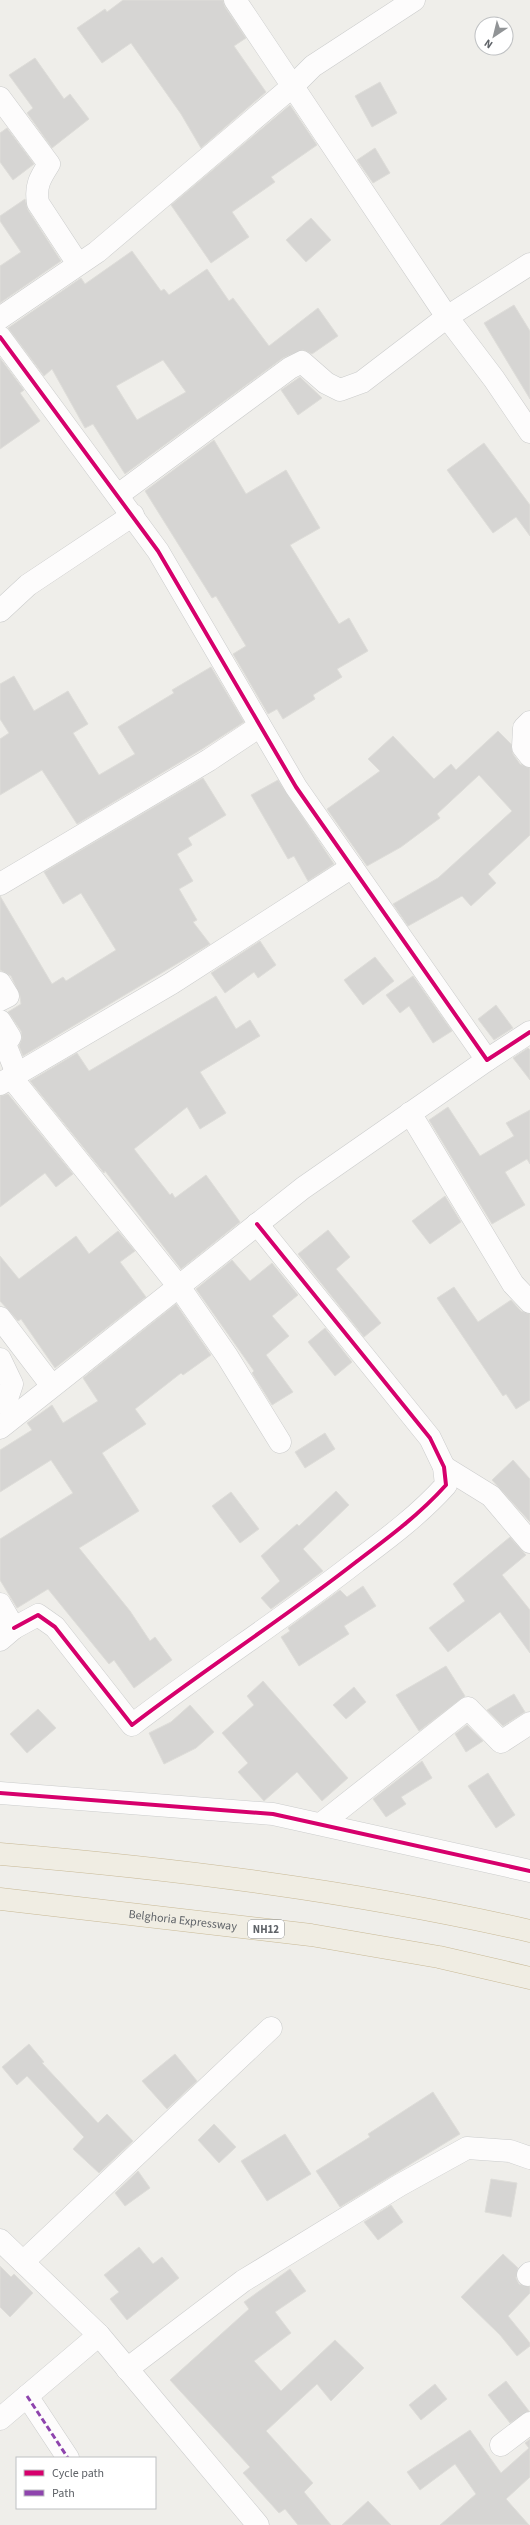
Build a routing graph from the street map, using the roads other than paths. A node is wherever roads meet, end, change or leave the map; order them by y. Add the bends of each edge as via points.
1 (235, 0) edge
2 (407, 2) edge
3 (294, 85) junction
4 (4, 112) edge
5 (78, 264) junction
6 (530, 264) edge
7 (447, 317) junction
8 (0, 318) edge
9 (0, 336) edge
10 (530, 432) edge
11 (118, 495) junction
12 (133, 514) junction
13 (0, 611) edge
14 (530, 722) edge
15 (260, 726) junction
16 (530, 756) edge
17 (352, 867) junction
18 (0, 884) edge
19 (0, 983) edge
20 (0, 1000) edge
21 (0, 1021) edge
22 (530, 1032) edge
23 (487, 1060) junction
24 (9, 1078) edge
25 (410, 1113) junction
26 (257, 1224) junction
27 (180, 1288) junction
28 (530, 1302) edge
29 (0, 1318) edge
30 (0, 1359) edge
31 (52, 1386) junction
32 (0, 1403) edge
33 (0, 1428) edge
34 (280, 1442) dead end
35 (444, 1467) junction
36 (530, 1542) edge
37 (0, 1604) edge
38 (7, 1634) edge
39 (530, 1723) edge
40 (0, 1793) edge
41 (321, 1824) junction
42 (0, 1854) edge
43 (530, 1871) edge
44 (0, 1899) edge
45 (530, 1931) edge
46 (530, 1978) edge
47 (272, 2028) dead end
48 (530, 2158) edge
49 (0, 2240) edge
50 (23, 2262) junction
51 (99, 2335) junction
52 (127, 2369) junction
53 (27, 2396) junction
54 (0, 2419) edge
55 (530, 2423) edge
56 (501, 2445) dead end
57 (67, 2457) edge
58 (255, 2524) edge

1 - 3 street
2 - 3 street via 313,66
3 - 5 street via 97,252
3 - 7 street
4 - 5 street via 49,164 39,180 36,193 38,203
5 - 8 street
6 - 7 street
7 - 10 street
7 - 11 street via 362,382 340,390 326,383 302,362
9 - 11 street
11 - 12 street
12 - 13 street via 28,585
12 - 15 street via 158,551
14 - 16 street via 524,728 523,747
15 - 17 street via 296,787
15 - 18 street via 209,760
17 - 23 street
17 - 24 street via 172,983
19 - 20 street via 8,996
21 - 24 street via 10,1037 6,1044
22 - 23 street
23 - 25 street
24 - 27 street
25 - 26 street
25 - 28 street via 513,1284
26 - 27 street
26 - 35 street via 430,1438
27 - 31 street
27 - 34 street via 227,1356
29 - 31 street
30 - 32 street via 12,1384 7,1399
31 - 33 street
35 - 36 street via 491,1496
35 - 38 street via 446,1485 423,1511 294,1611 178,1690 132,1725 55,1627 38,1615
37 - 38 street
39 - 41 street via 501,1742 468,1708
40 - 41 street via 273,1814
41 - 43 street
42 - 45 highway via 302,1887 442,1911
44 - 46 highway, Belghoria Expressway / NH12 via 311,1935 438,1957
47 - 50 street
48 - 52 street via 510,2150 467,2148 400,2185 243,2281
49 - 50 street
50 - 51 street
51 - 52 street
51 - 53 street
52 - 58 street
53 - 54 street
53 - 57 street
55 - 56 street

